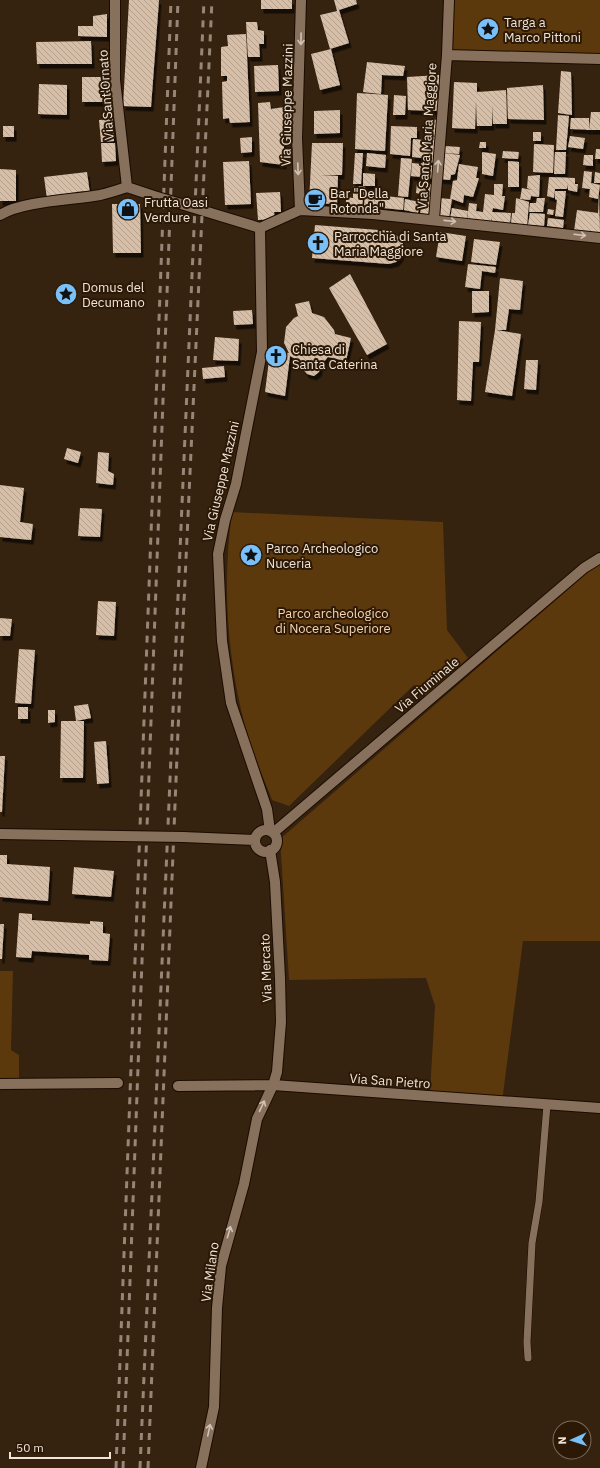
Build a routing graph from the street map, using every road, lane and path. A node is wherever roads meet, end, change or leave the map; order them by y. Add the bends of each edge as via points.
1 (116, 0) edge
2 (301, 0) edge
3 (449, 0) edge
4 (447, 55) junction
5 (600, 59) edge
6 (127, 187) junction
7 (300, 210) junction
8 (0, 215) edge
9 (434, 219) junction
10 (260, 228) junction
11 (600, 238) edge
12 (600, 558) edge
13 (271, 832) junction
14 (0, 834) edge
15 (255, 840) junction
16 (270, 850) junction
17 (118, 1083) dead end
18 (0, 1084) edge
19 (273, 1085) junction
20 (178, 1086) dead end
21 (547, 1105) junction
22 (600, 1108) edge
23 (528, 1358) dead end
24 (201, 1468) edge

1 - 6 street, Via Sant'Ornato via 115,80
2 -> 7 street, Via Giuseppe Mazzini via 297,138
3 - 4 street, Via Santa Maria Maggiore
4 - 5 street
9 -> 4 street, Via Santa Maria Maggiore
6 - 8 street via 102,195 6,211
6 - 10 street, bridge
7 - 9 street, Via Santa Maria Maggiore
7 - 10 street, Via Santa Maria Maggiore
9 -> 11 street, Via Santa Maria Maggiore
10 - 13 street, Via Giuseppe Mazzini via 262,352 236,484 224,520 218,554 222,641 232,703 267,809
12 - 13 street, Via Fiuminale via 584,568
13 - 15 street via 260,832
13 - 16 street via 276,842
14 - 15 street, bridge
15 - 16 street via 260,849
16 - 19 street, Via Mercato via 275,882 281,1022 277,1072
17 - 18 street
19 - 20 street, Via San Pietro
19 - 21 street, Via San Pietro
24 -> 19 street, Via Milano via 214,1407 221,1266 244,1184 257,1119
21 - 22 street, Via San Pietro
21 - 23 lane via 539,1202 532,1243

